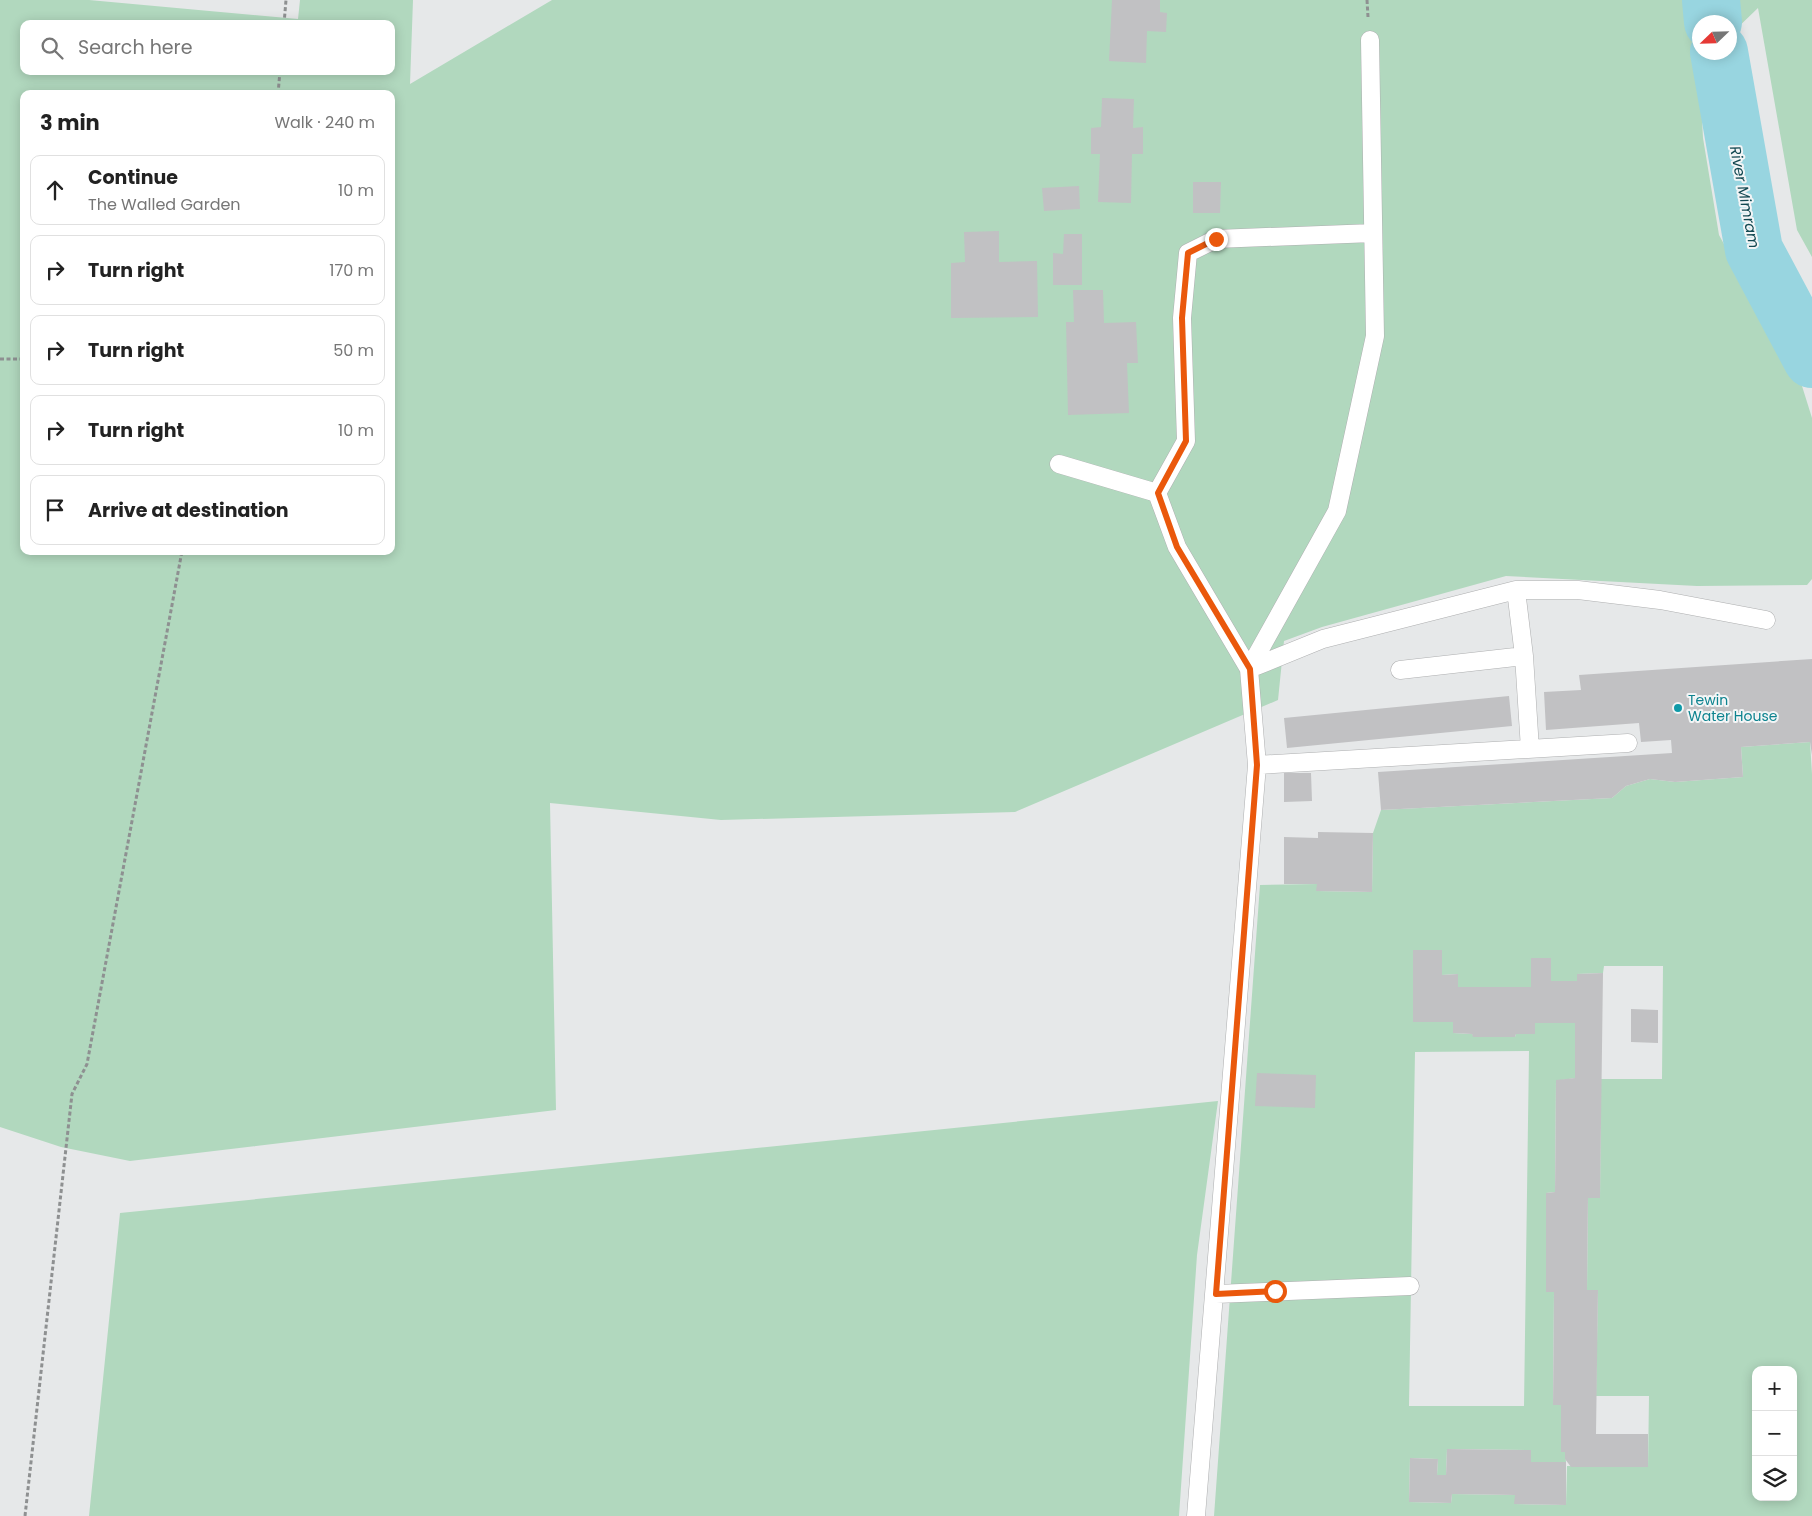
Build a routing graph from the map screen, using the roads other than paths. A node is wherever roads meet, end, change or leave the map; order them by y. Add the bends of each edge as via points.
1 (1370, 40) dead end
2 (1373, 234) junction
3 (1059, 464) dead end
4 (1158, 493) junction
5 (1516, 590) junction
6 (1766, 620) dead end
7 (1524, 656) junction
8 (1250, 669) junction
9 (1400, 670) dead end
10 (1628, 743) dead end
11 (1530, 749) junction
12 (1257, 765) junction
13 (1410, 1286) dead end
14 (1216, 1294) junction
15 (1196, 1516) edge

1 - 2 lane
2 - 4 lane via 1216,239 1188,253 1182,318 1186,441
2 - 8 lane via 1375,336 1338,511
3 - 4 lane
4 - 8 lane via 1177,547
5 - 6 lane via 1578,590 1660,600
5 - 7 lane
5 - 8 lane via 1323,640
7 - 9 lane
7 - 11 lane
8 - 12 lane
10 - 11 lane
11 - 12 lane
12 - 14 lane
13 - 14 lane
14 - 15 lane

